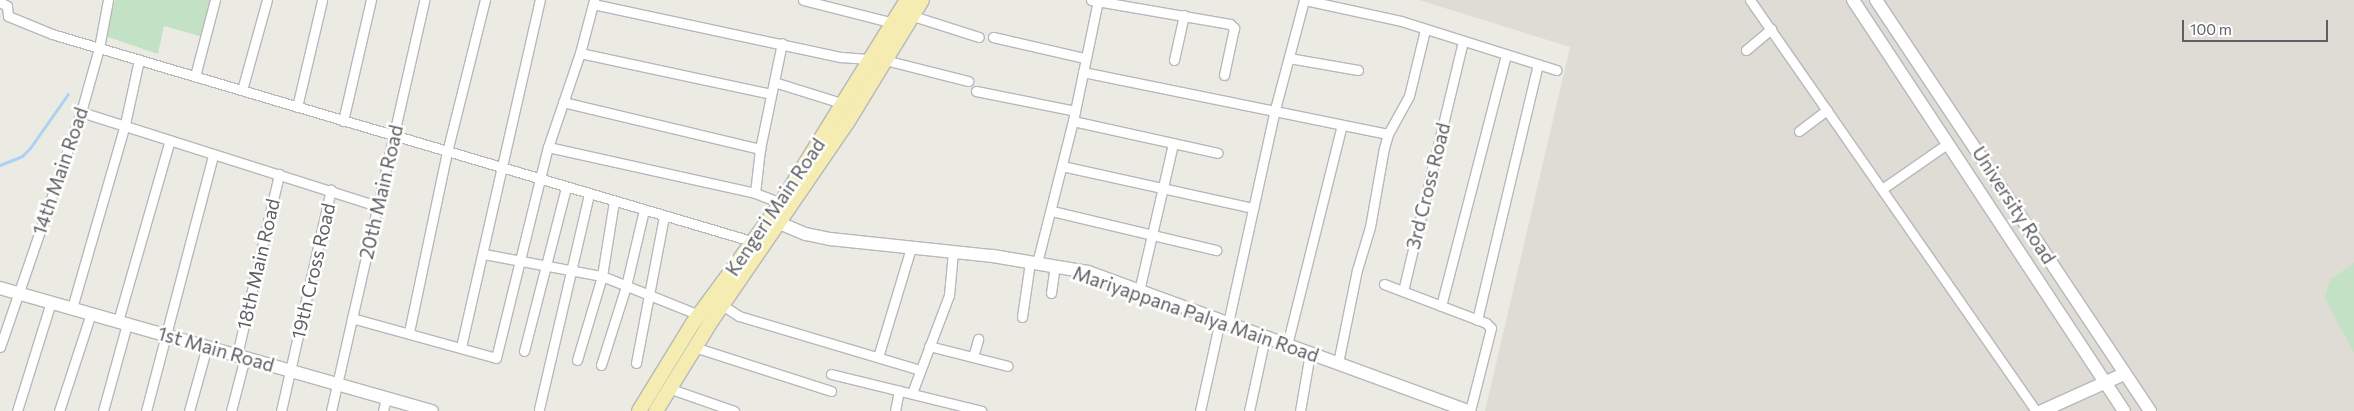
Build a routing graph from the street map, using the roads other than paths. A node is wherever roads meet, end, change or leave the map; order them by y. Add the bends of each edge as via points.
1 (108, 0) edge
2 (215, 0) edge
3 (267, 0) edge
4 (322, 0) edge
5 (371, 0) edge
6 (424, 0) edge
7 (485, 0) edge
8 (540, 0) edge
9 (803, 0) edge
10 (906, 0) edge
11 (922, 0) edge
12 (1096, 0) edge
13 (1305, 0) edge
14 (1750, 0) edge
15 (1853, 0) edge
16 (1876, 0) edge
17 (0, 2) edge
18 (594, 2) edge
19 (1184, 15) junction
20 (913, 16) junction
21 (894, 23) junction
22 (1771, 29) junction
23 (1425, 30) junction
24 (993, 36) dead end
25 (979, 37) dead end
26 (1463, 42) junction
27 (782, 43) junction
28 (99, 48) junction
29 (1746, 50) dead end
30 (580, 53) junction
31 (1506, 55) junction
32 (1084, 58) junction
33 (1289, 58) junction
34 (139, 60) junction
35 (878, 60) junction
36 (1174, 60) dead end
37 (1538, 64) junction
38 (1358, 70) dead end
39 (1556, 70) dead end
40 (1083, 72) junction
41 (1224, 75) dead end
42 (195, 76) junction
43 (968, 81) dead end
44 (774, 82) junction
45 (242, 90) junction
46 (976, 91) dead end
47 (771, 94) junction
48 (563, 102) junction
49 (844, 104) junction
50 (297, 107) junction
51 (1827, 110) junction
52 (81, 112) junction
53 (1274, 113) junction
54 (1074, 116) junction
55 (344, 121) junction
56 (125, 124) junction
57 (1342, 125) junction
58 (1799, 131) dead end
59 (1388, 134) junction
60 (394, 136) junction
61 (170, 140) junction
62 (1173, 144) junction
63 (1947, 144) junction
64 (548, 147) junction
65 (760, 150) junction
66 (447, 152) junction
67 (1218, 153) dead end
68 (213, 155) junction
69 (1062, 166) junction
70 (500, 167) junction
71 (279, 174) junction
72 (541, 179) junction
73 (566, 187) junction
74 (1163, 189) junction
75 (1882, 189) junction
76 (331, 190) junction
77 (755, 193) junction
78 (589, 194) junction
79 (614, 201) junction
80 (781, 203) junction
81 (378, 206) junction
82 (1253, 208) junction
83 (644, 210) junction
84 (1052, 211) junction
85 (664, 216) junction
86 (775, 221) junction
87 (1153, 232) junction
88 (760, 244) junction
89 (911, 248) junction
90 (1216, 250) dead end
91 (953, 252) junction
92 (484, 254) junction
93 (521, 263) junction
94 (1034, 263) junction
95 (1055, 266) junction
96 (546, 267) junction
97 (570, 271) junction
98 (602, 276) junction
99 (1384, 284) dead end
100 (626, 286) junction
101 (0, 288) edge
102 (1139, 290) junction
103 (1403, 291) junction
104 (17, 292) junction
105 (1051, 292) dead end
106 (649, 295) junction
107 (51, 302) junction
108 (722, 305) junction
109 (1441, 306) junction
110 (72, 308) junction
111 (91, 313) junction
112 (699, 314) junction
113 (1022, 317) dead end
114 (352, 318) junction
115 (1477, 320) junction
116 (122, 322) junction
117 (1224, 322) junction
118 (409, 332) junction
119 (168, 335) junction
120 (1265, 337) junction
121 (978, 339) dead end
122 (1286, 345) junction
123 (207, 346) junction
124 (929, 346) junction
125 (0, 347) edge
126 (461, 347) junction
127 (694, 347) junction
128 (524, 351) dead end
129 (1310, 353) junction
130 (241, 356) junction
131 (878, 357) junction
132 (973, 357) junction
133 (577, 360) dead end
134 (636, 363) dead end
135 (1338, 363) junction
136 (601, 365) dead end
137 (1008, 366) dead end
138 (291, 370) junction
139 (920, 370) junction
140 (831, 374) dead end
141 (2124, 374) junction
142 (2105, 383) junction
143 (337, 384) junction
144 (668, 388) junction
145 (830, 390) dead end
146 (899, 390) junction
147 (912, 393) junction
148 (386, 398) junction
149 (17, 411) edge
150 (59, 411) edge
151 (103, 411) edge
152 (146, 411) edge
153 (189, 411) edge
154 (231, 411) edge
155 (282, 411) edge
156 (331, 411) edge
157 (382, 411) edge
158 (432, 411) edge
159 (540, 411) edge
160 (639, 411) edge
161 (656, 411) edge
162 (734, 411) edge
163 (895, 411) edge
164 (982, 411) edge
165 (1200, 411) edge
166 (1249, 411) edge
167 (1300, 411) edge
168 (1469, 411) edge
169 (2036, 411) edge
170 (2042, 411) edge
171 (2124, 411) edge
172 (2150, 411) edge

1 - 28 street, 14th Main Road
2 - 42 street
3 - 45 street
4 - 50 street
5 - 55 street
6 - 60 street, 20th Main Road
7 - 66 street
8 - 70 street
9 - 21 street
10 - 21 main road, Kengeri Main Road
11 - 20 main road, Kengeri Main Road
12 - 19 street
12 - 32 street
13 - 23 street
13 - 33 street
14 - 22 street
15 - 63 street, University Road
16 - 141 street, University Road
17 - 28 street via 7,6 8,16
18 - 27 street
18 - 30 street
19 - 36 street
19 - 41 street via 1234,28
20 - 25 street
20 - 35 main road, Kengeri Main Road
21 - 35 main road, Kengeri Main Road
22 - 29 street
22 - 51 street
23 - 26 street
23 - 59 street via 1410,96
24 - 32 street
26 - 31 street
26 - 103 street, 3rd Cross Road
27 - 35 street via 840,57
27 - 44 street
28 - 34 street
28 - 52 street, 14th Main Road
30 - 47 street
30 - 48 street
31 - 37 street
31 - 109 street
32 - 40 street
33 - 38 street
33 - 53 street
34 - 42 street
34 - 56 street
35 - 43 street
35 - 49 main road, Kengeri Main Road
35 - 86 main road, Kengeri Main Road
37 - 39 street
37 - 115 street
40 - 53 street
40 - 54 street
42 - 45 street
44 - 47 street
44 - 49 street
45 - 50 street
46 - 54 street
47 - 65 street
48 - 64 street
48 - 65 street
49 - 80 main road, Kengeri Main Road
50 - 55 street
51 - 58 street
51 - 75 street
52 - 56 street
52 - 104 street, 14th Main Road
53 - 57 street
53 - 82 street
54 - 62 street
54 - 69 street
55 - 60 street
56 - 61 street
56 - 110 street
57 - 59 street
57 - 122 street
59 - 135 street
60 - 66 street
60 - 81 street, 20th Main Road
61 - 68 street
61 - 116 street
62 - 67 street
62 - 74 street
63 - 75 street
63 - 142 street, University Road
64 - 72 street
64 - 77 street
65 - 77 street
66 - 70 street
66 - 118 street
68 - 71 street
68 - 119 street
69 - 74 street
69 - 84 street
70 - 72 street
70 - 92 street
71 - 76 street
71 - 130 street, 18th Main Road
72 - 73 street
72 - 93 street
73 - 78 street
73 - 96 street
74 - 82 street
74 - 87 street
75 - 169 street
76 - 81 street
76 - 138 street, 19th Cross Road
77 - 80 street
78 - 79 street
78 - 97 street
79 - 83 street
79 - 98 street
80 - 86 main road, Kengeri Main Road
81 - 114 street, 20th Main Road
82 - 117 street
83 - 85 street
83 - 100 street
84 - 87 street
84 - 94 street
85 - 88 street
85 - 106 street
86 - 88 main road, Kengeri Main Road
86 - 89 street, Mariyappana Palya Main Road via 830,239
87 - 90 street
87 - 102 street
88 - 108 main road, Kengeri Main Road
88 - 112 main road, Kengeri Main Road
89 - 91 street, Mariyappana Palya Main Road
89 - 131 street
91 - 94 street, Mariyappana Palya Main Road
91 - 124 street via 949,295
92 - 93 street
92 - 126 street
93 - 96 street
93 - 126 street via 496,358
94 - 95 street, Mariyappana Palya Main Road
94 - 113 street
95 - 102 street, Mariyappana Palya Main Road via 1088,272
95 - 105 street
96 - 97 street
96 - 128 street
97 - 98 street
97 - 159 street
98 - 100 street
98 - 133 street
99 - 103 street
100 - 106 street
100 - 136 street
101 - 104 street, 1st Main Road
102 - 117 street, Mariyappana Palya Main Road
103 - 109 street
104 - 107 street, 1st Main Road
104 - 125 street, 14th Main Road
106 - 112 street
106 - 134 street
107 - 110 street, 1st Main Road
107 - 149 street
108 - 127 main road, Kengeri Main Road
108 - 131 street via 739,316
109 - 115 street
110 - 111 street, 1st Main Road
111 - 116 street, 1st Main Road
111 - 150 street
112 - 160 main road, Kengeri Main Road
114 - 118 street
114 - 143 street, 20th Main Road
115 - 168 street via 1491,328 1491,335
116 - 119 street, 1st Main Road
116 - 151 street
117 - 120 street, Mariyappana Palya Main Road
117 - 165 street
118 - 126 street
119 - 123 street, 1st Main Road
119 - 152 street
120 - 122 street, Mariyappana Palya Main Road
120 - 166 street
121 - 132 street
122 - 129 street, Mariyappana Palya Main Road
123 - 130 street, 1st Main Road
123 - 153 street
124 - 132 street
124 - 139 street
127 - 144 main road, Kengeri Main Road
127 - 145 street
129 - 135 street, Mariyappana Palya Main Road
129 - 167 street
130 - 138 street, 1st Main Road
130 - 154 street, 18th Main Road
131 - 139 street
132 - 137 street
135 - 168 street, Mariyappana Palya Main Road
138 - 143 street, 1st Main Road
138 - 155 street, 19th Cross Road
139 - 147 street
140 - 146 street
141 - 142 street
141 - 172 street, University Road
142 - 170 street
142 - 171 street, University Road
143 - 148 street, 1st Main Road
143 - 156 street, 20th Main Road
144 - 161 main road, Kengeri Main Road
144 - 162 street
146 - 147 street
146 - 163 street
147 - 164 street
148 - 157 street
148 - 158 street, 1st Main Road

